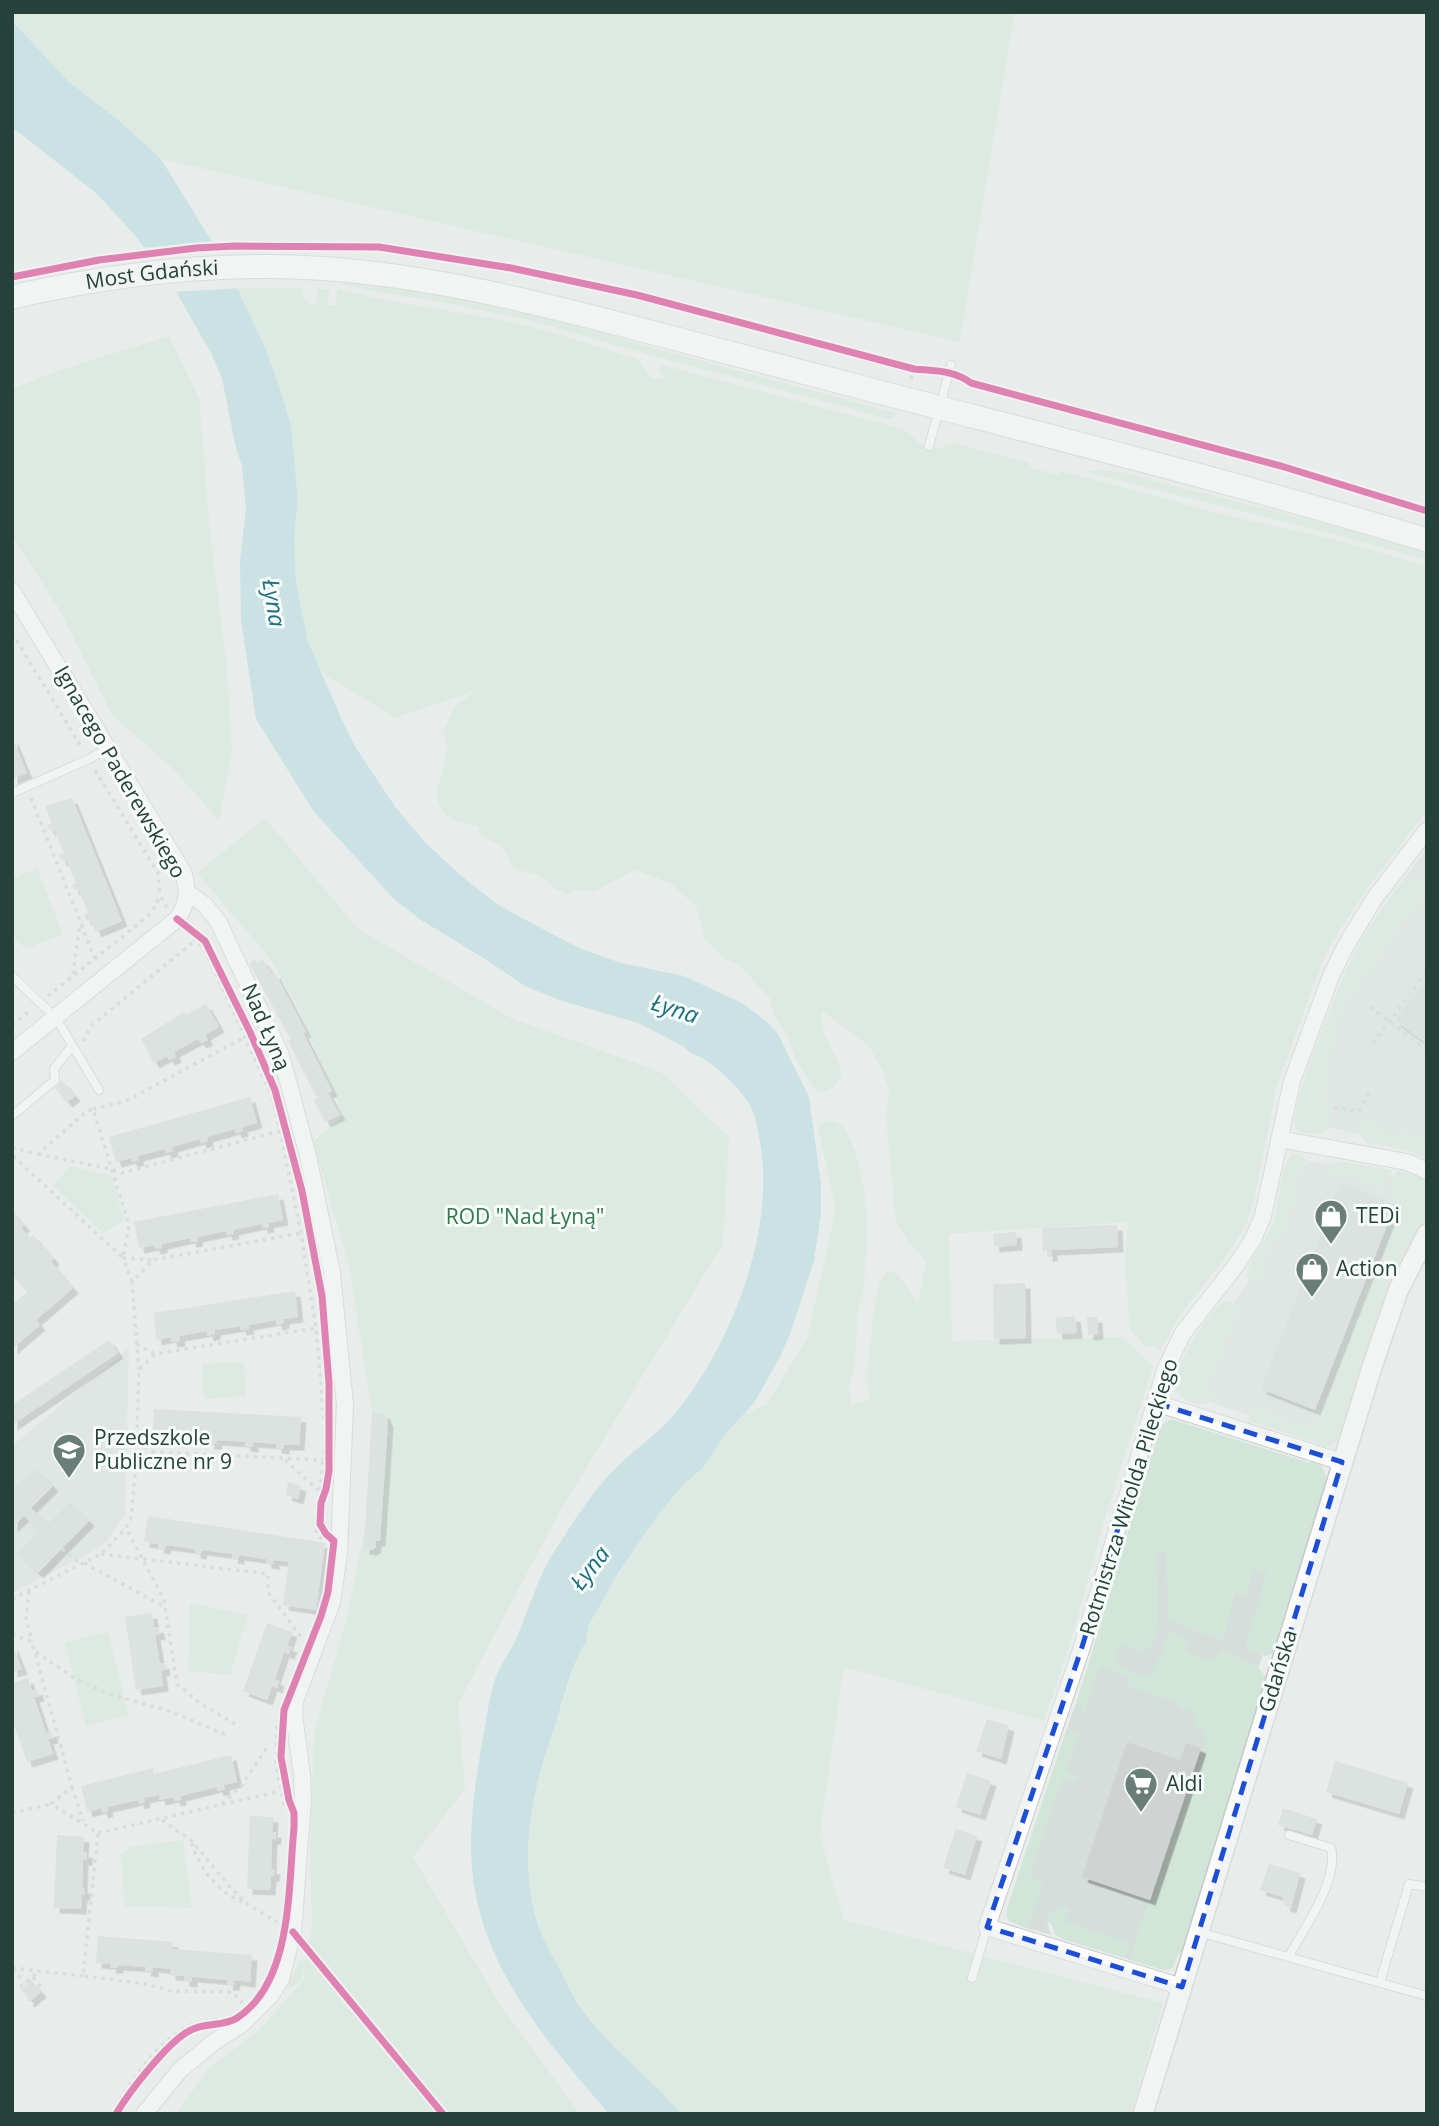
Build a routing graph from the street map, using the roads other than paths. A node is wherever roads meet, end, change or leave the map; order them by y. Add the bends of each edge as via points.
1 (12, 297) edge
2 (951, 365) dead end
3 (939, 408) junction
4 (929, 446) dead end
5 (1427, 540) edge
6 (12, 590) edge
7 (109, 748) junction
8 (12, 793) edge
9 (1427, 830) edge
10 (188, 893) junction
11 (12, 976) edge
12 (55, 1018) junction
13 (72, 1046) junction
14 (12, 1052) edge
15 (99, 1090) dead end
16 (12, 1116) edge
17 (1279, 1139) junction
18 (1427, 1171) edge
19 (1427, 1234) edge
20 (1156, 1403) junction
21 (1342, 1462) junction
22 (1289, 1835) dead end
23 (1427, 1887) edge
24 (987, 1927) junction
25 (1199, 1931) junction
26 (1289, 1956) junction
27 (972, 1979) dead end
28 (1380, 1982) junction
29 (1182, 1987) junction
30 (1427, 1996) edge
31 (144, 2114) edge
32 (1143, 2114) edge

1 - 3 main road, Most Gdański via 70,284 219,267 293,267 405,277 531,301
2 - 3 lane
3 - 4 lane
3 - 5 main road, Most Gdański
6 - 7 street, Ignacego Paderewskiego
7 - 8 lane
7 - 10 street, Ignacego Paderewskiego via 183,872
9 - 17 street, Rotmistrza Witolda Pileckiego via 1374,899 1331,975 1292,1081
10 - 12 street, Ignacego Paderewskiego via 177,919
10 - 31 street, Nad Łyną via 219,923 281,1055 332,1273 345,1405 332,1602 295,1701 303,1799 290,1949 271,1994 245,2009 180,2070
11 - 12 lane
12 - 13 lane
12 - 14 street, Ignacego Paderewskiego
13 - 15 lane
13 - 16 lane via 54,1069 55,1080
17 - 18 street via 1407,1161
17 - 20 street, Rotmistrza Witolda Pileckiego via 1268,1197 1253,1239 1183,1333
19 - 21 street, Gdańska via 1394,1303
20 - 21 street
20 - 24 street, Rotmistrza Witolda Pileckiego via 1083,1647
21 - 25 street, Gdańska
22 - 26 lane via 1331,1848 1334,1861 1318,1905
23 - 28 lane via 1409,1884
24 - 27 lane
24 - 29 street
25 - 26 lane
25 - 29 street, Gdańska
26 - 28 lane
28 - 30 lane
29 - 32 street, Gdańska

